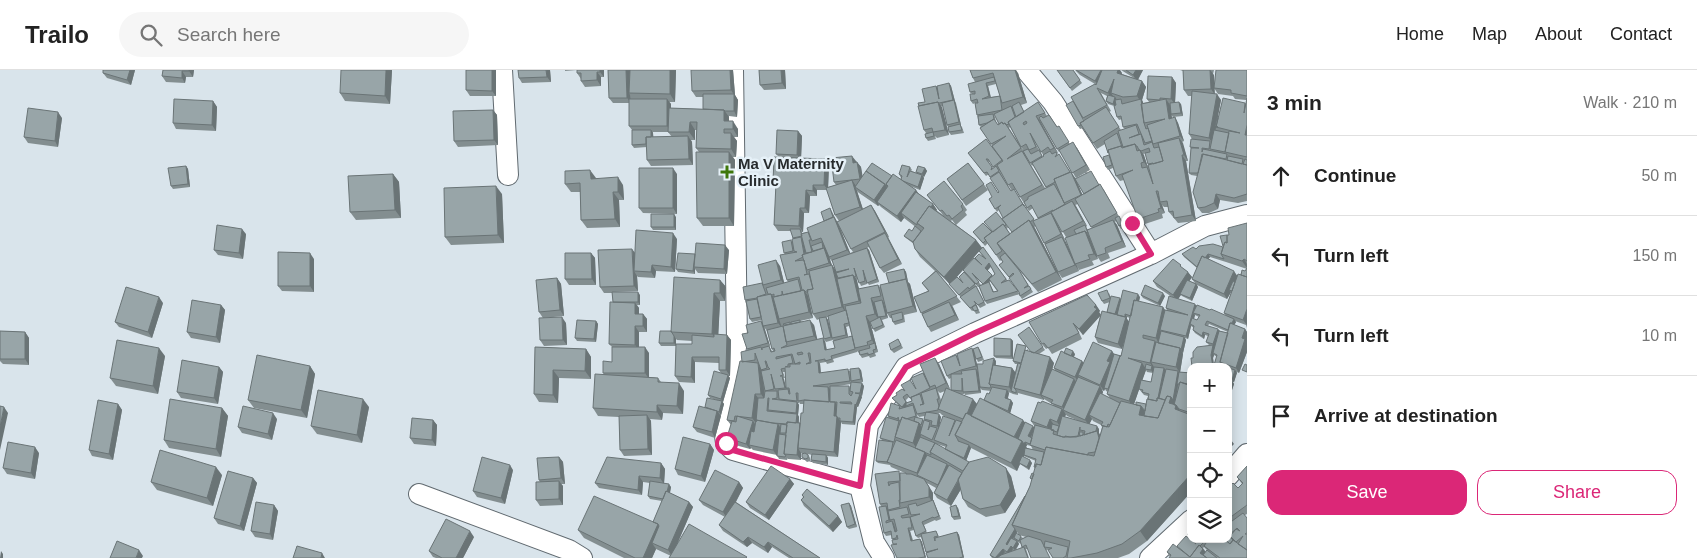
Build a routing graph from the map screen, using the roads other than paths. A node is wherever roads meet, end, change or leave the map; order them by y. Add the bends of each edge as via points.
1 (502, 70) edge
2 (733, 70) edge
3 (1026, 70) edge
4 (508, 175) dead end
5 (1247, 215) edge
6 (1151, 254) junction
7 (1247, 454) edge
8 (1232, 471) edge
9 (860, 486) junction
10 (418, 494) dead end
11 (1187, 524) edge
12 (582, 558) edge
13 (884, 558) edge
14 (1150, 558) edge

1 - 4 street
2 - 9 street via 737,340 724,429 726,443 733,450
3 - 6 street via 1053,102
5 - 6 street via 1205,226
6 - 9 street via 906,367 868,425
7 - 8 street
9 - 13 street via 874,542
10 - 12 street via 569,550
11 - 14 street

